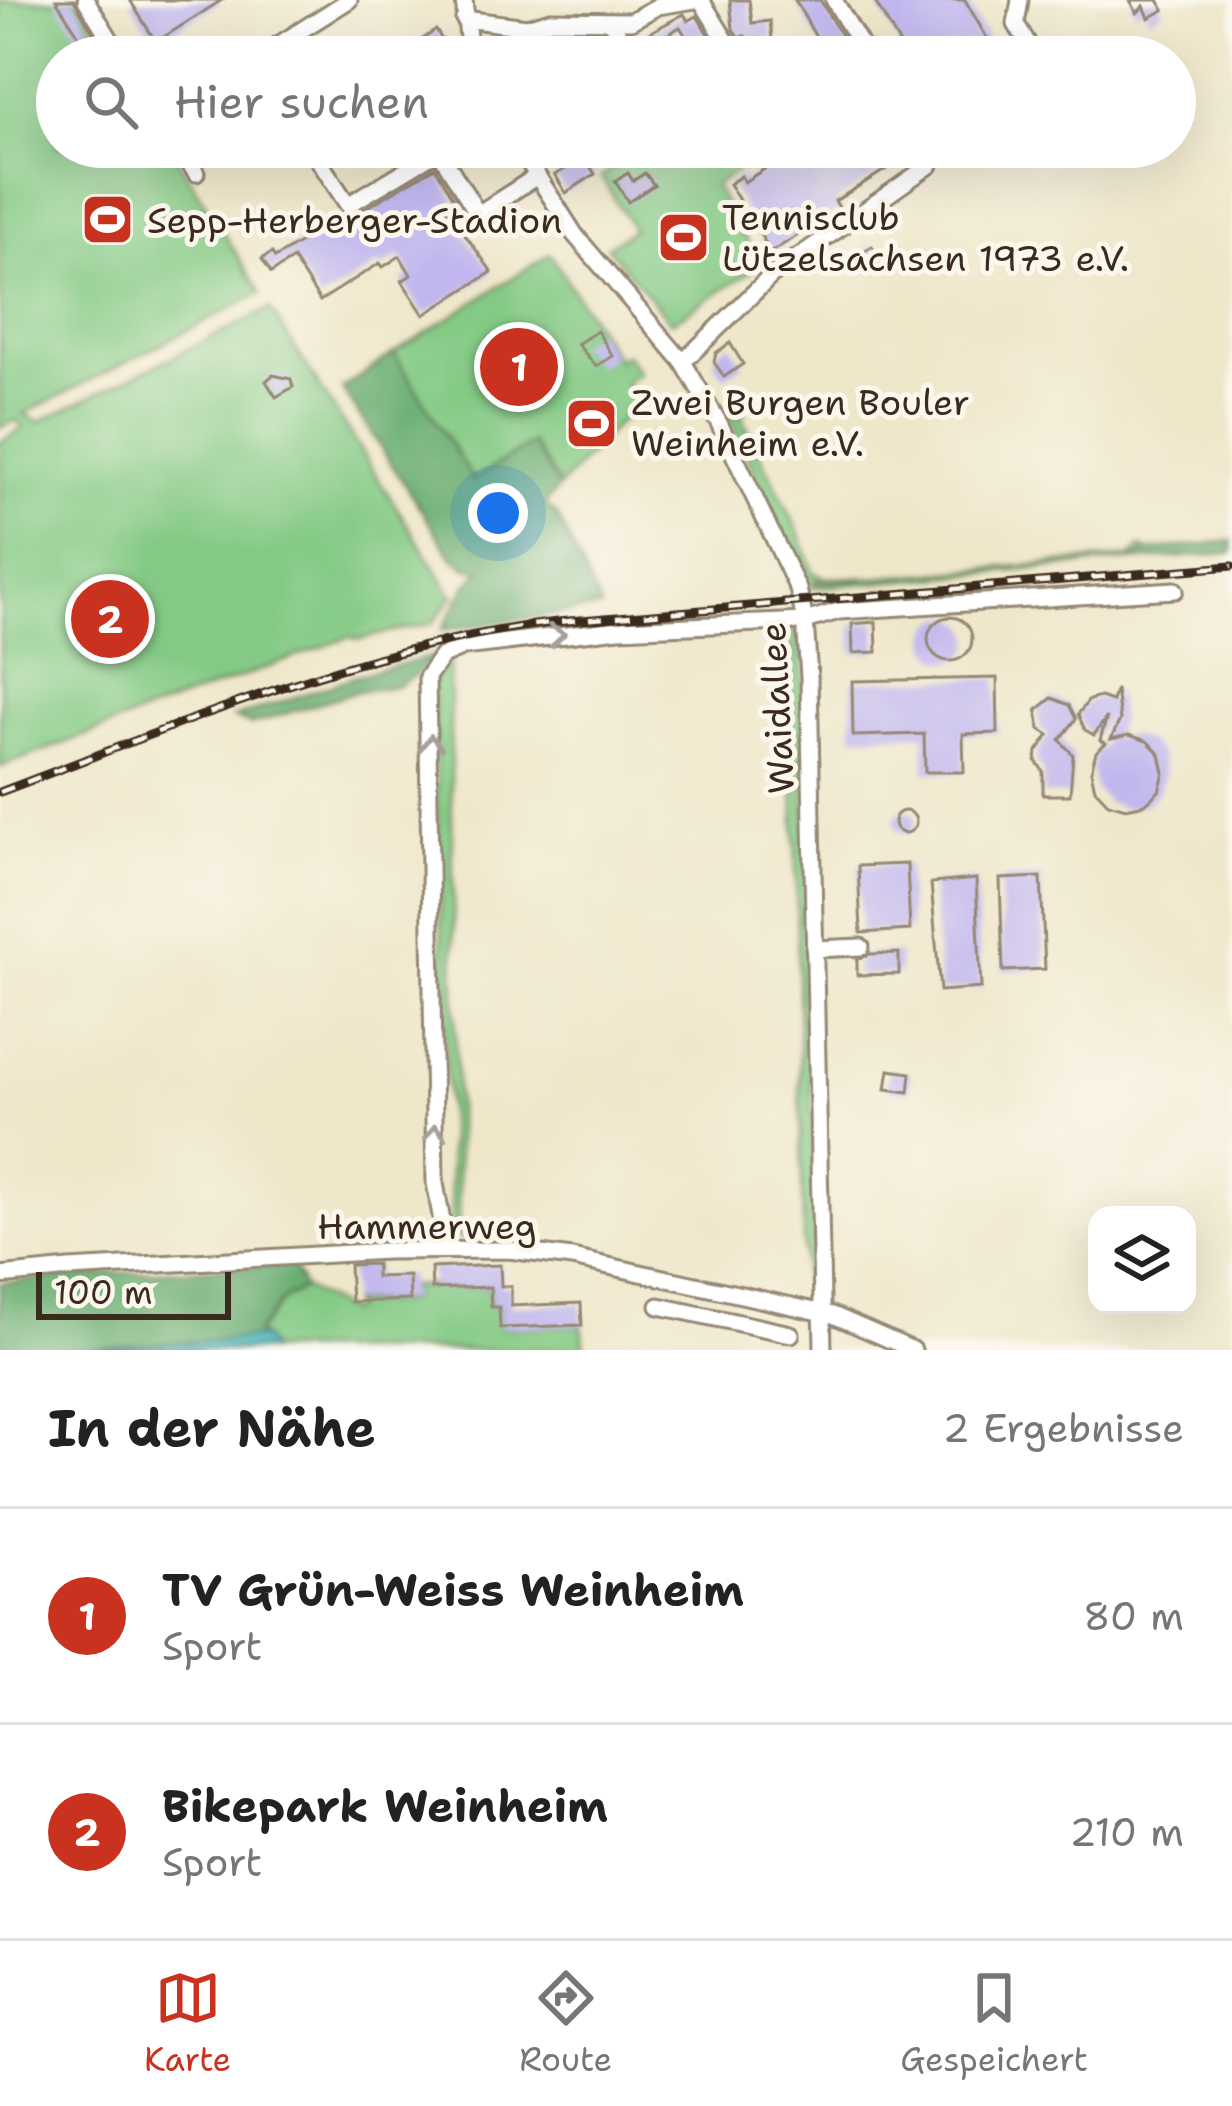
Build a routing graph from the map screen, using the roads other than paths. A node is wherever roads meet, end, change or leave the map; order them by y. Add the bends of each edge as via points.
1 (86, 0) edge
2 (350, 0) edge
3 (464, 0) edge
4 (698, 0) edge
5 (834, 0) edge
6 (1020, 0) edge
7 (464, 19) junction
8 (611, 22) junction
9 (109, 36) edge
10 (293, 36) edge
11 (467, 36) edge
12 (619, 36) edge
13 (722, 36) edge
14 (855, 36) edge
15 (1023, 36) edge
16 (193, 168) edge
17 (324, 168) edge
18 (409, 168) edge
19 (450, 168) edge
20 (532, 168) edge
21 (926, 168) edge
22 (196, 173) dead end
23 (537, 176) junction
24 (683, 362) junction
25 (1175, 590) dead end
26 (805, 621) junction
27 (861, 946) dead end
28 (814, 949) junction
29 (447, 1249) junction
30 (0, 1276) edge
31 (688, 1285) junction
32 (659, 1306) dead end
33 (822, 1312) junction
34 (691, 1313) junction
35 (791, 1334) dead end
36 (823, 1350) edge
37 (913, 1350) edge

1 - 9 street
2 - 10 street
3 - 7 street
4 - 8 street
4 - 13 street
5 - 14 street
6 - 15 street via 1016,24
7 - 8 street via 527,27
7 - 11 street
8 - 12 street
16 - 22 street
17 - 18 street via 348,205
19 - 23 street via 478,214
20 - 23 street, Waidallee
21 - 24 street via 771,276
23 - 24 street, Waidallee via 575,235
24 - 26 street, Waidallee via 788,566
25 - 26 street via 839,610
26 - 28 street, Waidallee
29 -> 26 street via 436,1183 432,667 463,647 531,638
27 - 28 street
28 - 33 street, Waidallee
29 - 30 street, Hammerweg
29 - 31 street, Hammerweg via 572,1258
31 - 33 street, Hammerweg
31 - 34 street
32 - 34 street
33 - 36 street, Waidallee
33 - 37 street, Hammerweg
34 - 35 street

